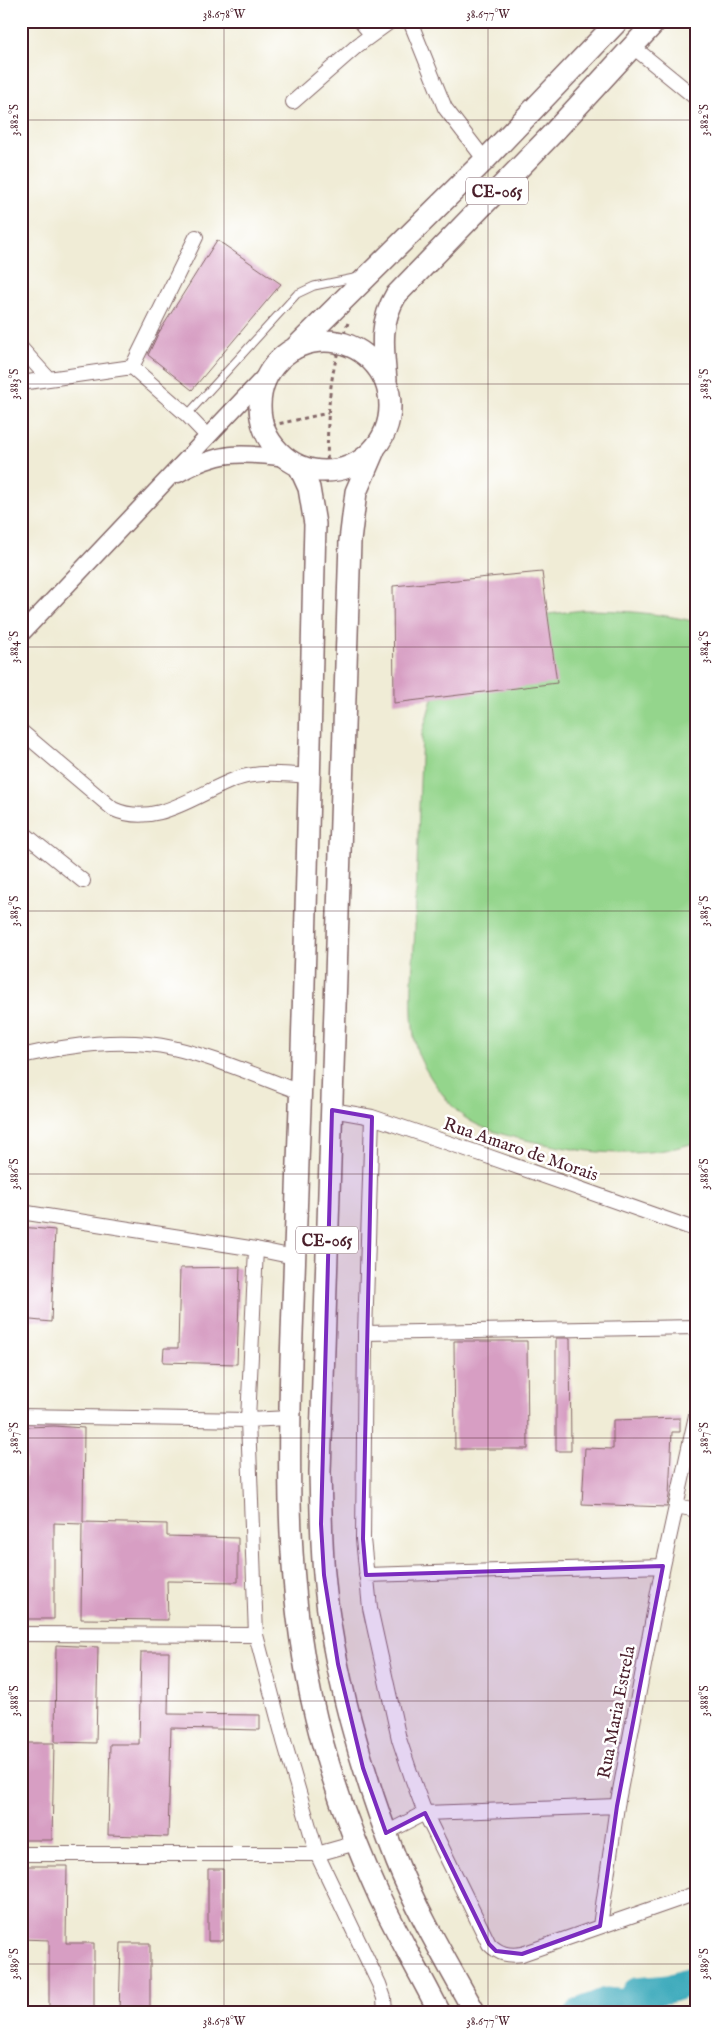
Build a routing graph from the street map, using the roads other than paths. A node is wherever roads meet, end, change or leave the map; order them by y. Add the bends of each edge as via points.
1 (360, 21) edge
2 (391, 21) edge
3 (410, 21) edge
4 (618, 21) edge
5 (656, 21) edge
6 (372, 34) junction
7 (632, 46) junction
8 (697, 99) edge
9 (293, 102) dead end
10 (485, 160) junction
11 (196, 237) dead end
12 (369, 276) junction
13 (21, 348) edge
14 (294, 349) junction
15 (132, 368) junction
16 (266, 375) junction
17 (48, 378) junction
18 (386, 380) junction
19 (21, 383) edge
20 (187, 415) junction
21 (208, 437) junction
22 (374, 450) junction
23 (292, 462) junction
24 (163, 483) junction
25 (21, 634) edge
26 (21, 731) edge
27 (309, 776) junction
28 (21, 831) edge
29 (83, 881) dead end
30 (21, 1056) edge
31 (300, 1092) junction
32 (332, 1110) junction
33 (372, 1117) junction
34 (21, 1212) edge
35 (697, 1230) edge
36 (256, 1249) junction
37 (294, 1256) junction
38 (697, 1327) edge
39 (366, 1333) junction
40 (21, 1416) edge
41 (289, 1418) junction
42 (248, 1420) junction
43 (696, 1420) edge
44 (676, 1506) junction
45 (697, 1510) edge
46 (663, 1566) junction
47 (366, 1574) junction
48 (21, 1634) edge
49 (256, 1635) junction
50 (617, 1806) junction
51 (425, 1813) junction
52 (386, 1833) junction
53 (356, 1843) junction
54 (21, 1854) edge
55 (317, 1854) junction
56 (697, 1893) edge
57 (600, 1926) junction
58 (474, 2009) edge
59 (385, 2013) edge
60 (440, 2013) edge

1 - 6 street
2 - 6 street
3 - 10 street via 445,108
4 - 10 main road, CE-065
5 - 7 main road, CE-065
6 - 9 street
7 - 8 street
7 - 18 main road, CE-065 via 554,132 396,294 388,309 384,328
10 - 12 main road, CE-065
11 - 15 street
12 - 14 main road, CE-065
12 - 20 lane via 332,281 298,294
13 - 17 street
14 - 16 main road, CE-065
14 - 18 main road, CE-065 via 311,342 339,344 364,353
15 - 17 street
15 - 20 street
16 - 21 street
16 - 23 main road, CE-065 via 259,407 264,427 270,442
17 - 19 street
18 - 22 main road, CE-065 via 391,398 390,417
20 - 21 street
21 - 24 street
22 - 23 main road, CE-065 via 327,482
22 - 32 main road, CE-065 via 356,492 350,541
23 - 24 street via 262,455 222,455
23 - 27 main road, CE-065 via 309,488 315,524
24 - 25 street
26 - 27 street via 113,809 124,814 156,813 237,779 272,773
27 - 31 main road, CE-065
28 - 29 street
30 - 31 street via 93,1044 130,1043 172,1048
31 - 37 main road, CE-065
32 - 33 street, Rua Amaro de Morais
32 - 52 main road, CE-065 via 320,1472 324,1575 335,1646 363,1768
33 - 35 street, Rua Amaro de Morais
33 - 39 street
34 - 36 street
36 - 37 street
36 - 42 street
37 - 41 main road, CE-065
38 - 39 street
39 - 47 street via 363,1539
40 - 42 street
41 - 42 street
41 - 53 main road, CE-065 via 289,1534 300,1638 322,1742
42 - 49 street
43 - 44 street, Rua Maria Estrela
44 - 45 street
44 - 46 street, Rua Maria Estrela
46 - 47 street
46 - 50 street, Rua Maria Estrela
47 - 51 street via 370,1608 399,1739
48 - 49 street
49 - 55 street
50 - 51 street
50 - 57 street, Rua Maria Estrela
51 - 52 street
51 - 57 street via 489,1944 496,1952 522,1954
52 - 58 main road, CE-065 via 433,1937
53 - 55 street
53 - 60 main road, CE-065 via 381,1900
54 - 55 street
55 - 59 street via 379,1984
56 - 57 street

